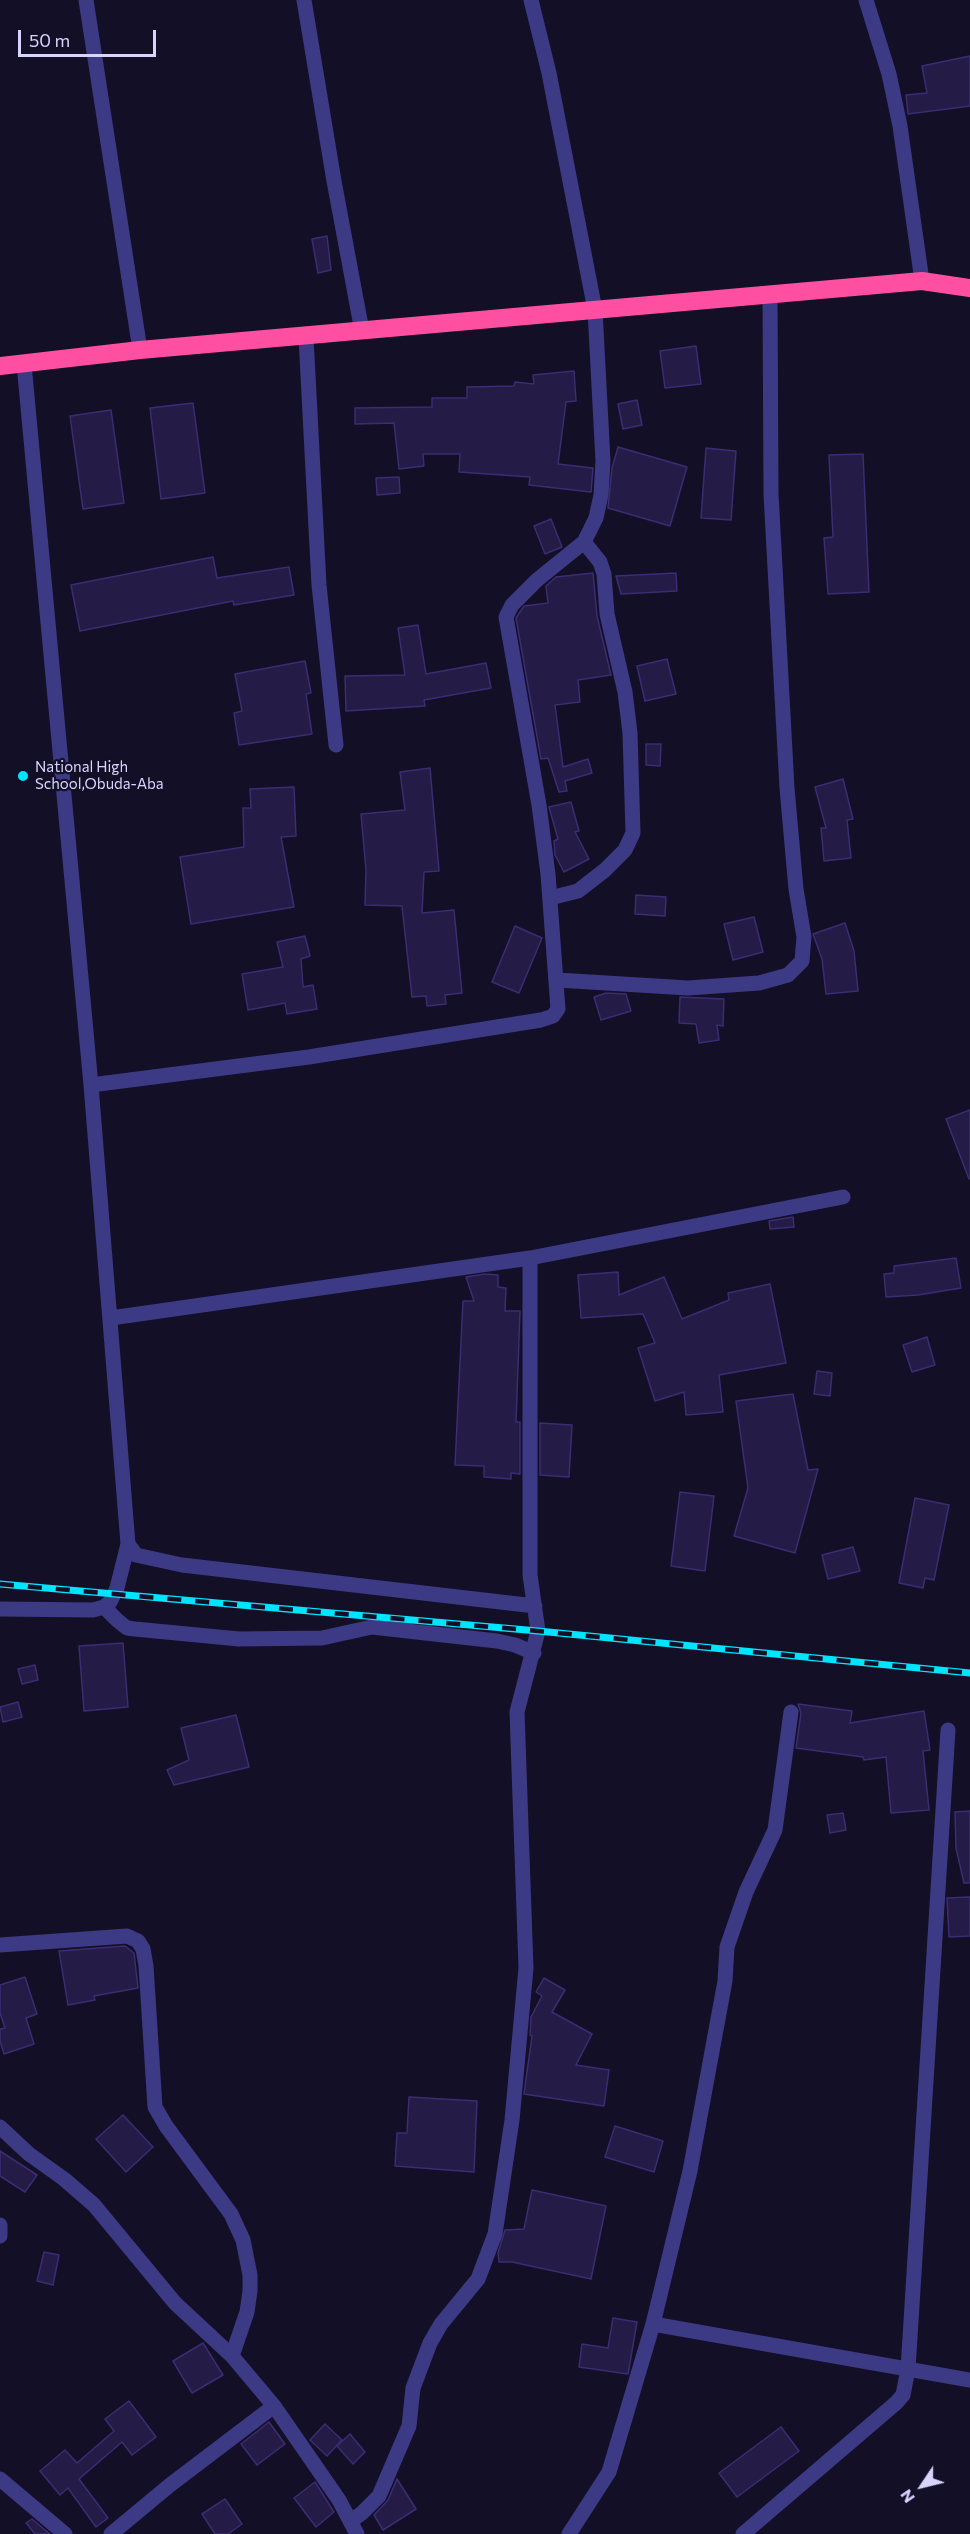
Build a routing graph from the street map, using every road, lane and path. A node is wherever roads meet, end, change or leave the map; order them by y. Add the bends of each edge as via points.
1 (86, 0) edge
2 (304, 0) edge
3 (531, 0) edge
4 (866, 0) edge
5 (922, 281) junction
6 (970, 288) edge
7 (770, 294) junction
8 (595, 310) junction
9 (362, 331) junction
10 (306, 337) junction
11 (140, 350) junction
12 (24, 364) junction
13 (0, 366) edge
14 (584, 542) junction
15 (336, 745) dead end
16 (550, 898) junction
17 (557, 980) junction
18 (91, 1085) junction
19 (843, 1197) dead end
20 (530, 1258) junction
21 (111, 1318) junction
22 (128, 1544) junction
23 (535, 1606) junction
24 (104, 1607) junction
25 (0, 1609) edge
26 (534, 1653) junction
27 (791, 1712) dead end
28 (948, 1730) dead end
29 (0, 1945) edge
30 (0, 2127) edge
31 (0, 2225) edge
32 (0, 2236) edge
33 (653, 2324) junction
34 (232, 2356) junction
35 (908, 2369) junction
36 (970, 2380) edge
37 (274, 2406) junction
38 (0, 2479) edge
39 (354, 2527) edge
40 (65, 2534) edge
41 (111, 2534) edge
42 (569, 2534) edge
43 (743, 2534) edge

1 - 11 street
2 - 9 street
3 - 8 street
4 - 5 street via 900,126
5 - 6 highway
5 - 7 highway
7 - 8 highway
7 - 17 street via 771,494 787,788 804,937 802,960 788,975 759,983 688,988
8 - 9 highway
8 - 14 street via 603,461 596,518
9 - 10 highway
10 - 11 highway
10 - 15 street via 319,585
11 - 12 highway
12 - 13 highway
12 - 18 street
14 - 16 street via 537,580 512,605 506,617 539,805
14 - 16 street via 604,574 608,614 625,692 633,833 625,850 605,870 578,891
16 - 17 street
17 - 18 street via 558,1009 553,1016 541,1020 309,1057
18 - 21 street
19 - 20 street
20 - 21 street
20 - 23 street via 530,1575
21 - 22 street
22 - 23 street via 136,1555 182,1565
22 - 24 street via 117,1588
23 - 26 street via 538,1631
24 - 25 street
24 - 26 street via 127,1628 135,1629 239,1639 322,1638 372,1627 497,1641
26 - 39 street via 517,1712 526,1968 512,2120 495,2234 478,2279 430,2343 413,2388 409,2426 379,2496
27 - 33 street via 775,1830 746,1892 727,1947 725,1981 690,2171
28 - 35 street
29 - 34 street via 127,1936 138,1941 146,1966 155,2107 231,2214 243,2240 250,2291
30 - 34 street via 94,2205 175,2303
31 - 32 street
33 - 35 street
33 - 42 street via 609,2472
34 - 37 street
35 - 36 street
35 - 43 street via 903,2395 896,2403
37 - 39 street
37 - 41 street
38 - 40 street

